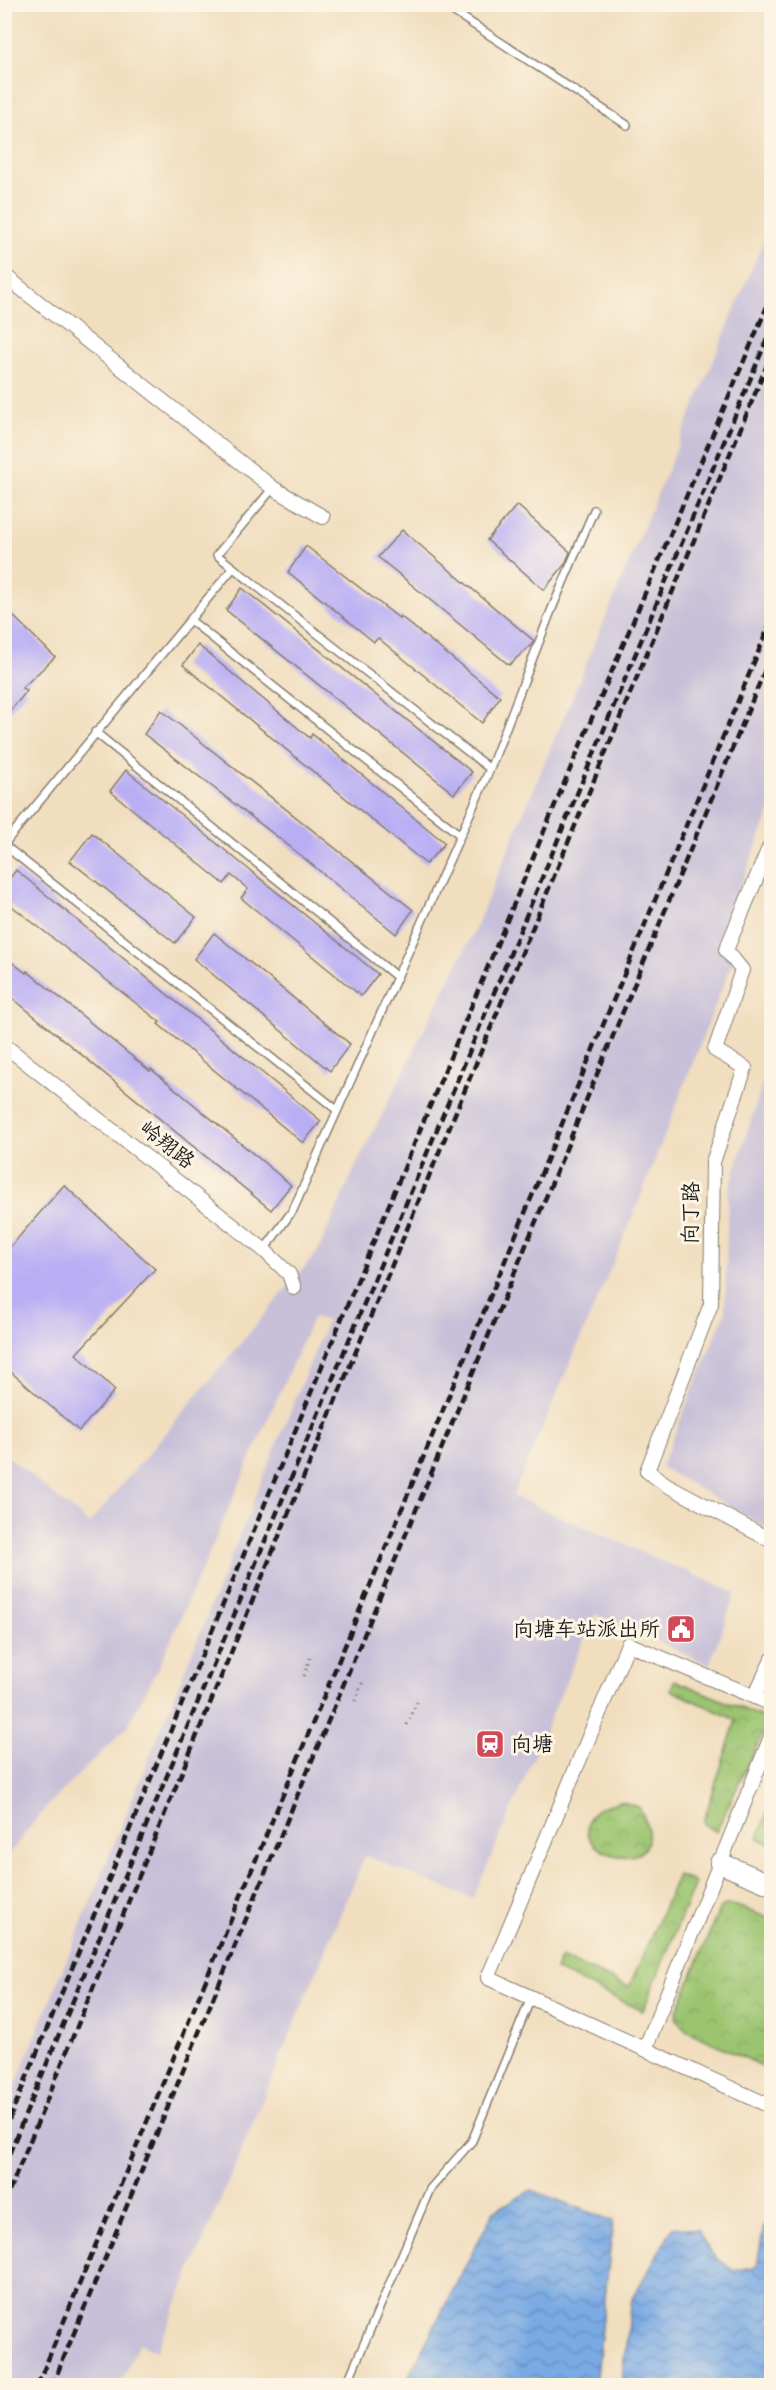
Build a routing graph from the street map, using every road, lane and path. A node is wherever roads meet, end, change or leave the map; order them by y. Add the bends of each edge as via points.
1 (442, 4) edge
2 (627, 125) dead end
3 (4, 275) edge
4 (273, 488) junction
5 (594, 510) dead end
6 (323, 517) dead end
7 (233, 568) junction
8 (190, 620) junction
9 (95, 732) junction
10 (490, 769) junction
11 (460, 835) junction
12 (771, 841) edge
13 (4, 844) edge
14 (397, 977) junction
15 (4, 1045) edge
16 (337, 1110) junction
17 (264, 1250) junction
18 (294, 1288) dead end
19 (771, 1541) edge
20 (310, 1658) dead end
21 (771, 1660) edge
22 (304, 1676) dead end
23 (363, 1681) dead end
24 (754, 1697) junction
25 (355, 1701) dead end
26 (417, 1702) dead end
27 (771, 1704) edge
28 (407, 1725) dead end
29 (771, 1734) edge
30 (720, 1863) junction
31 (771, 1885) edge
32 (531, 1998) junction
33 (645, 2049) junction
34 (771, 2107) edge
35 (346, 2385) edge

1 - 2 lane
3 - 4 street
4 - 6 street
4 - 7 lane via 217,555
5 - 10 lane
7 - 8 lane
7 - 10 lane
8 - 9 lane
8 - 11 lane
9 - 13 lane
9 - 14 lane
10 - 11 lane
11 - 14 lane
12 - 19 street, 向丁路 via 726,950 742,970 716,1050 745,1068 713,1162 711,1304 647,1471
13 - 16 lane
14 - 16 lane
15 - 17 street, 岭翔路
16 - 17 lane via 292,1210
17 - 18 street, 岭翔路 via 289,1274
20 - 22 path
21 - 24 street
23 - 25 path
24 - 27 street
24 - 32 street via 628,1644 488,1978
26 - 28 path
29 - 30 street
30 - 31 street
30 - 33 street
32 - 33 street
32 - 35 lane via 472,2141 430,2189
33 - 34 street

